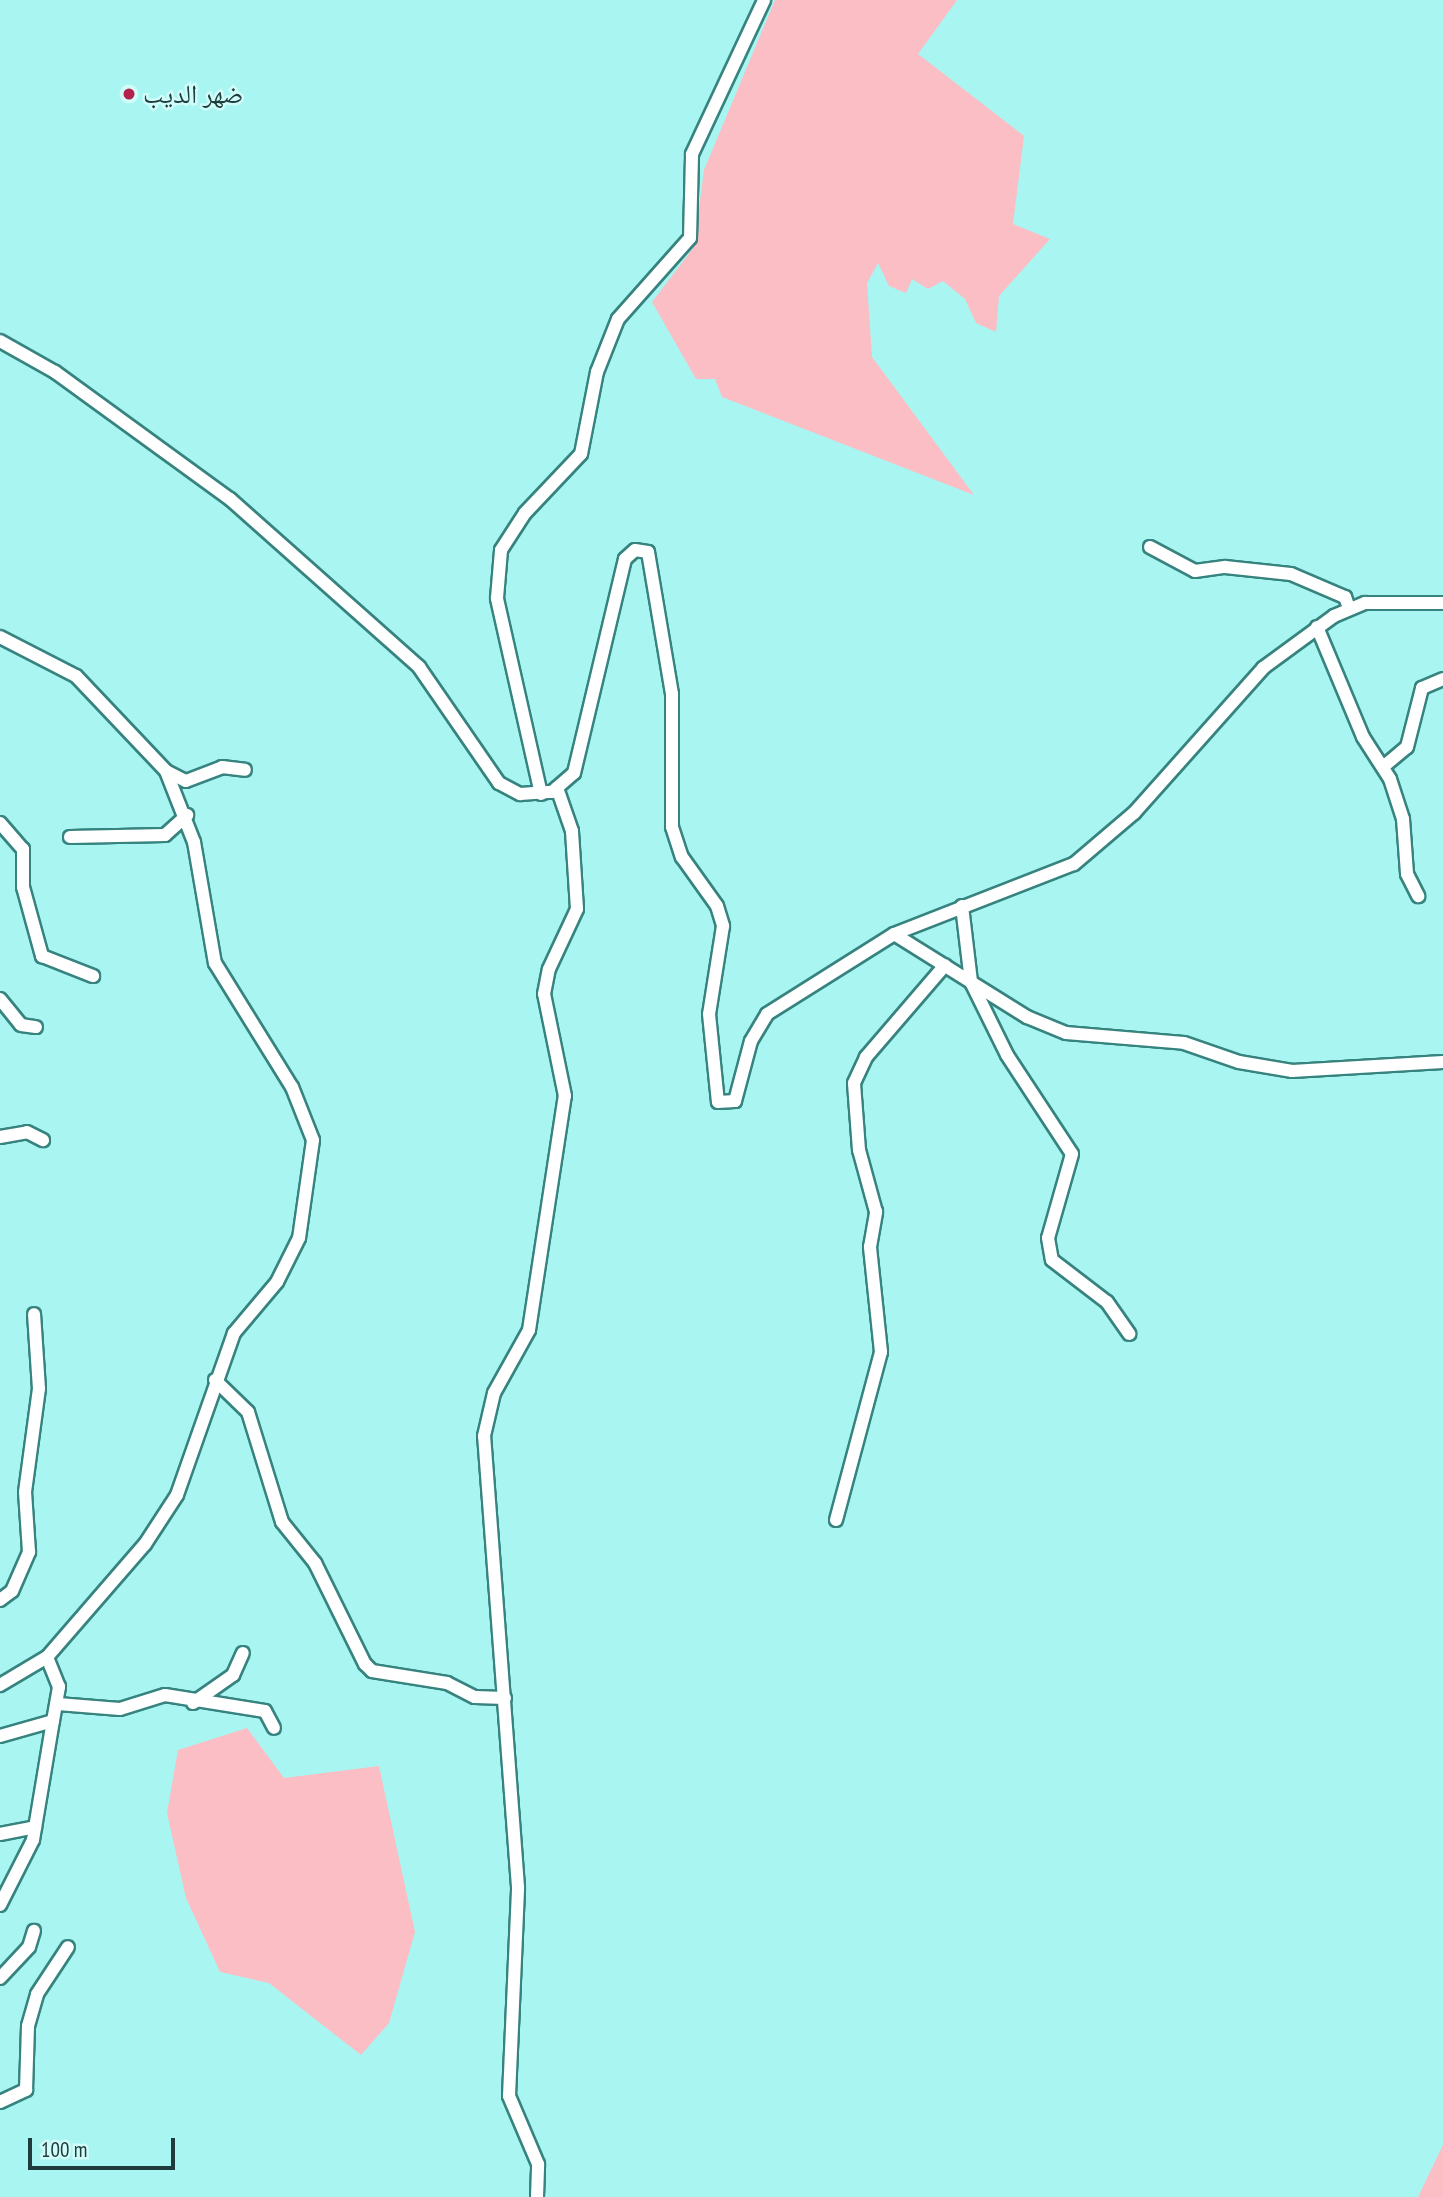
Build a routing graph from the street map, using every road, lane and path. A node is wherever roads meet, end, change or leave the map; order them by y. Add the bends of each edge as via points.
1 (764, 0) edge
2 (0, 341) edge
3 (1150, 547) dead end
4 (1443, 603) edge
5 (1349, 608) junction
6 (1317, 627) junction
7 (0, 637) edge
8 (1443, 679) edge
9 (1384, 767) junction
10 (245, 770) dead end
11 (166, 771) junction
12 (558, 788) junction
13 (541, 794) junction
14 (187, 815) junction
15 (0, 822) edge
16 (70, 837) dead end
17 (1418, 896) dead end
18 (962, 905) junction
19 (894, 934) junction
20 (945, 965) junction
21 (93, 976) dead end
22 (971, 982) junction
23 (0, 999) edge
24 (36, 1027) dead end
25 (1443, 1062) edge
26 (0, 1137) edge
27 (43, 1140) dead end
28 (34, 1314) dead end
29 (1129, 1334) dead end
30 (215, 1380) junction
31 (836, 1520) dead end
32 (0, 1600) edge
33 (243, 1653) dead end
34 (47, 1657) junction
35 (0, 1685) edge
36 (505, 1698) junction
37 (193, 1703) junction
38 (58, 1704) junction
39 (53, 1721) junction
40 (274, 1728) dead end
41 (0, 1736) edge
42 (35, 1827) junction
43 (0, 1834) edge
44 (0, 1905) edge
45 (34, 1931) dead end
46 (68, 1947) dead end
47 (0, 1978) edge
48 (0, 2102) edge
49 (537, 2197) edge

1 - 13 street via 692,154 690,238 618,319 597,372 581,454 525,513 501,550 497,598
2 - 13 street via 197,470 419,667 499,783 520,794
3 - 5 street via 1195,571 1225,567 1291,574 1345,597
4 - 5 street
5 - 6 street
6 - 9 street via 1363,737
6 - 18 street via 1263,668 1134,813 1074,864
7 - 11 street via 41,653 76,677
8 - 9 street via 1422,688 1407,747
9 - 17 street via 1403,819 1402,852
10 - 11 street via 222,767 186,781
11 - 14 street
12 - 13 street
12 - 19 street via 581,756 625,559 642,549 652,558 670,669 672,827 682,858 717,906 723,926 709,1014 718,1102 735,1101 751,1041 767,1014
12 - 36 street via 572,831 577,909 548,969 544,994 565,1096 528,1330 494,1393 484,1436
14 - 16 street via 165,835
14 - 30 street via 215,963 292,1087 313,1140 307,1212 290,1261 244,1315
15 - 21 street via 23,849 25,901 42,956
18 - 19 street
18 - 22 street
19 - 20 street
20 - 22 street
20 - 31 street via 866,1057 854,1083 859,1150 876,1212 870,1247 881,1352
22 - 25 street via 1066,1033 1184,1043 1265,1067
22 - 29 street via 1007,1055 1072,1154 1048,1238 1052,1260 1107,1302
23 - 24 street via 21,1025
26 - 27 street via 27,1132
28 - 32 street via 39,1389 25,1492 29,1552 12,1591
30 - 34 street via 177,1495 145,1544
30 - 36 street via 247,1412 282,1522 315,1563 365,1664 372,1671 447,1683 475,1697
33 - 37 street via 233,1675
34 - 35 street
34 - 38 street via 59,1687
36 - 49 street via 519,1917 509,2096 538,2164
37 - 38 street via 160,1695 120,1709
37 - 40 street via 265,1711
38 - 39 street
39 - 41 street
39 - 42 street
42 - 43 street
42 - 44 street via 29,1856
45 - 47 street via 29,1947
46 - 48 street via 37,1994 28,2026 26,2090

